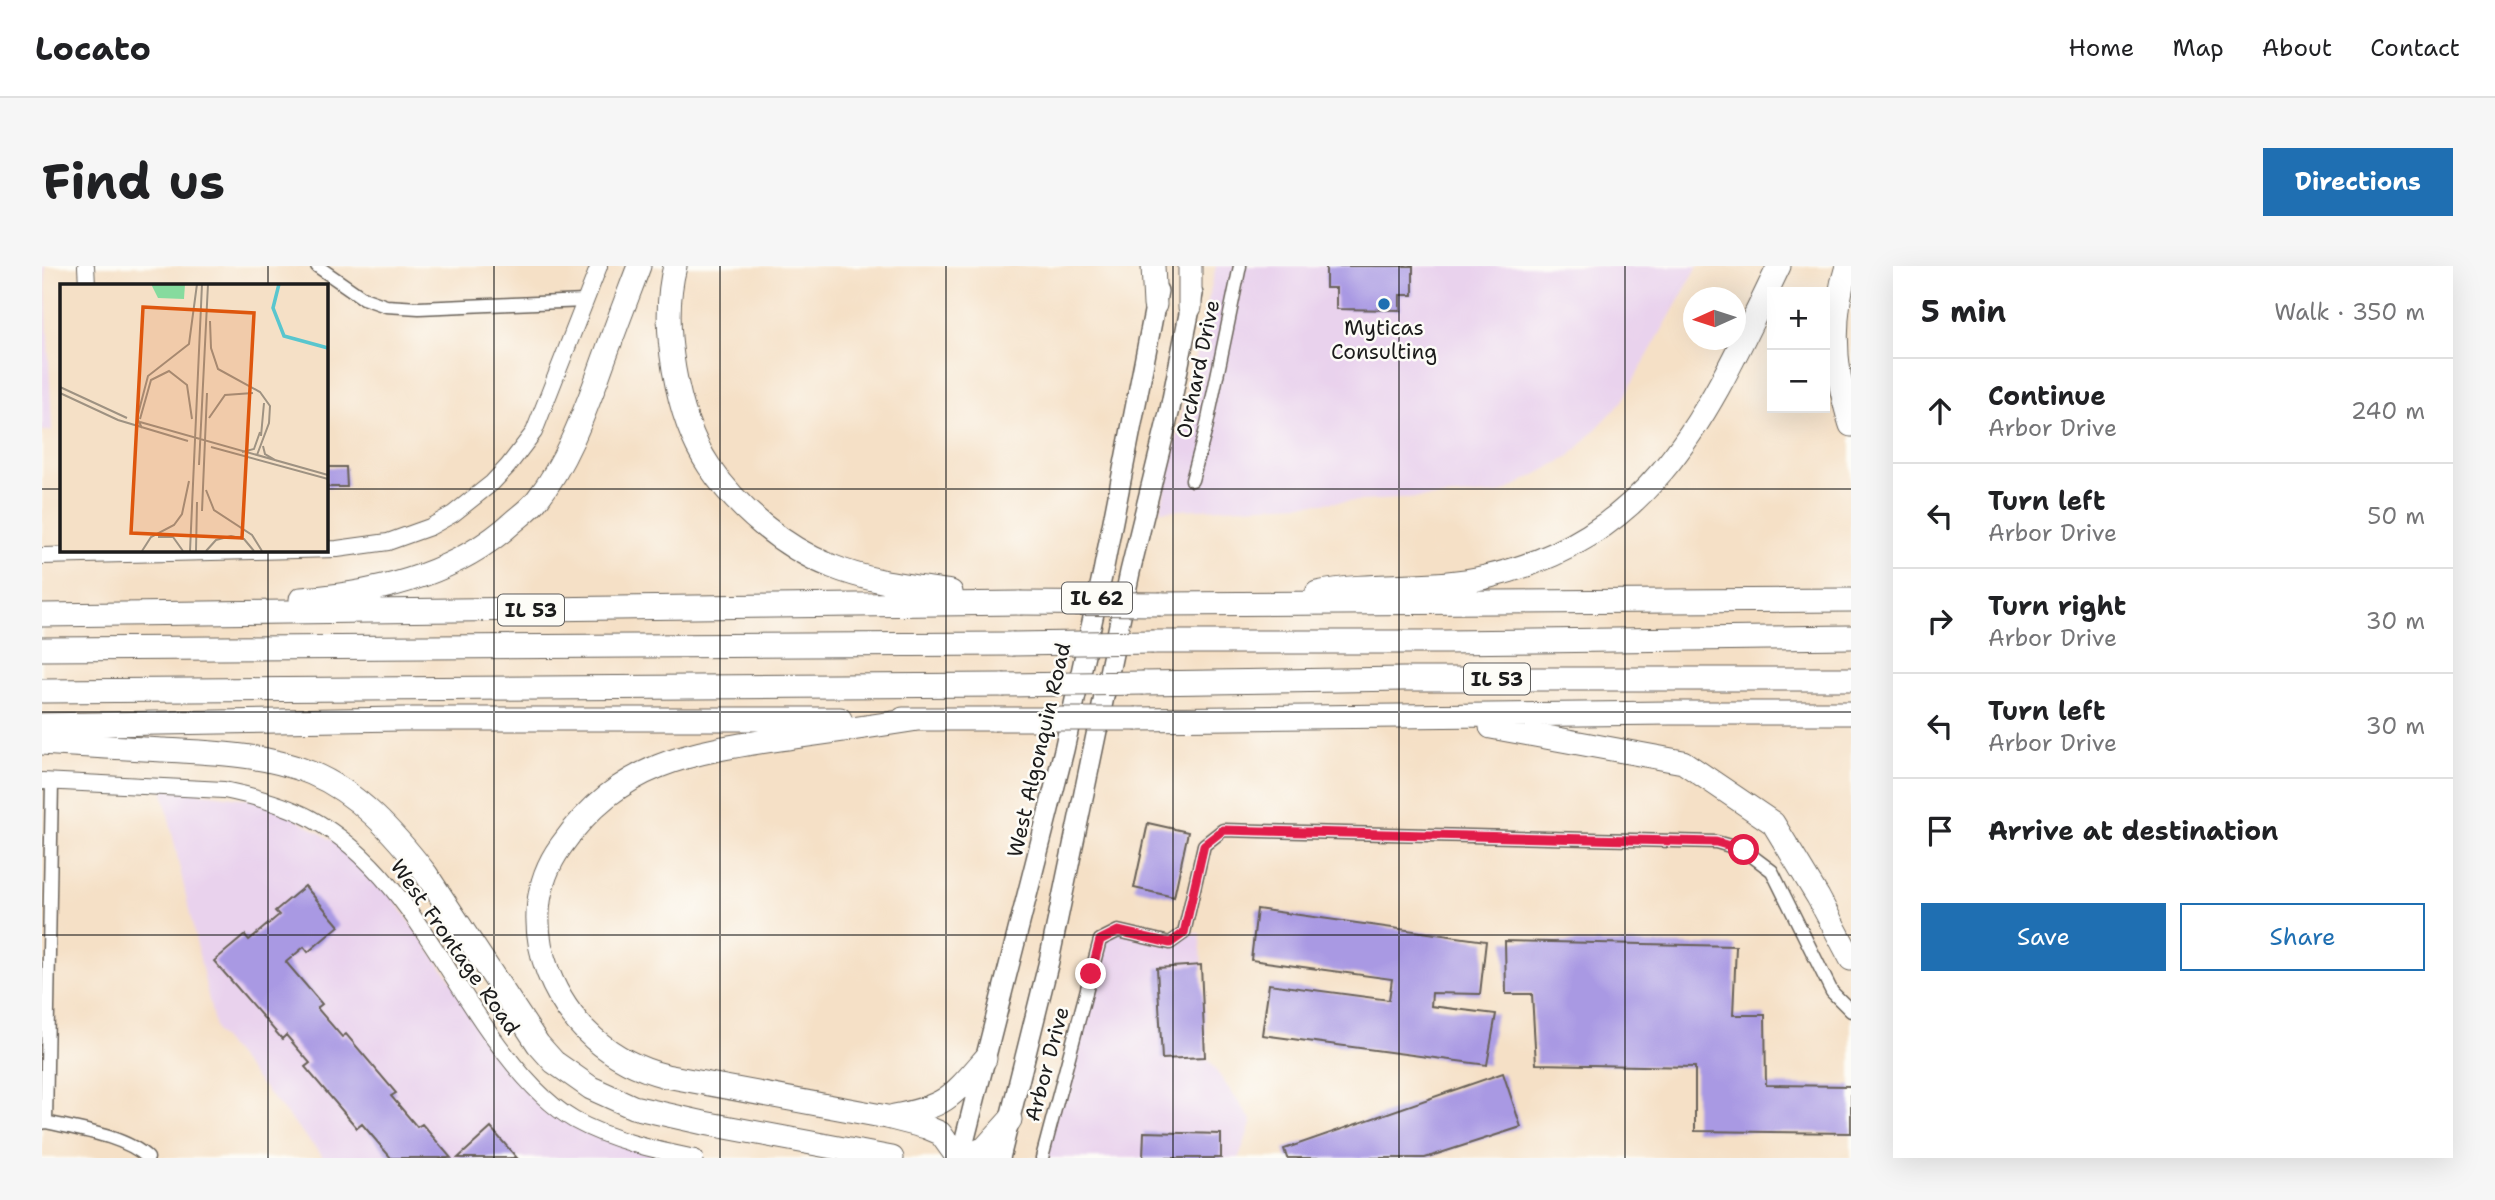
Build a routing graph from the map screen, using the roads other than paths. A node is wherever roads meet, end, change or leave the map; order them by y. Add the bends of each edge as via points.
1 (86, 266) edge
2 (317, 266) edge
3 (599, 266) edge
4 (639, 266) edge
5 (675, 266) edge
6 (1153, 266) edge
7 (1163, 266) edge
8 (1190, 266) edge
9 (1198, 266) edge
10 (1240, 266) edge
11 (1779, 266) edge
12 (1847, 266) edge
13 (87, 284) edge
14 (585, 301) junction
15 (1155, 305) junction
16 (1190, 307) junction
17 (1851, 425) edge
18 (1192, 480) dead end
19 (327, 549) edge
20 (164, 551) edge
21 (99, 552) edge
22 (42, 556) edge
23 (1851, 600) edge
24 (1020, 603) junction
25 (1265, 603) junction
26 (119, 614) junction
27 (42, 615) edge
28 (1851, 637) edge
29 (42, 649) edge
30 (1851, 679) edge
31 (42, 691) edge
32 (1851, 713) edge
33 (1412, 717) junction
34 (918, 719) junction
35 (42, 725) edge
36 (42, 743) edge
37 (47, 782) edge
38 (1851, 959) edge
39 (1851, 1011) edge
40 (985, 1059) junction
41 (887, 1117) junction
42 (1010, 1120) junction
43 (44, 1123) edge
44 (823, 1145) junction
45 (148, 1158) edge
46 (695, 1158) edge
47 (859, 1158) edge
48 (892, 1158) edge
49 (960, 1158) edge
50 (1000, 1158) edge
51 (1042, 1158) edge

1 - 13 street
2 - 14 street via 363,298 386,306
3 - 14 street
4 - 26 highway via 568,449 535,503 504,531 425,575 338,597
5 - 24 highway via 669,332 679,392 708,465 736,499 778,536 831,566 900,585
6 - 15 highway
7 - 15 main road, West Algonquin Road / IL 62
8 - 16 highway
9 - 16 main road, IL 62
10 - 18 street, Orchard Drive
11 - 25 highway via 1724,379 1682,447 1635,502 1605,526 1534,563 1486,577 1344,587
12 - 17 highway via 1837,306 1835,357
14 - 19 street via 534,432 492,483 430,527 360,548
15 - 40 main road, West Algonquin Road / IL 62 via 1064,750
16 - 42 main road, IL 62 via 1049,961
20 - 21 street
21 - 22 street
23 - 25 highway, IL 53
24 - 25 highway, IL 53, bridge
24 - 26 highway, IL 53
26 - 27 highway, IL 53
28 - 29 highway, IL 53, bridge
30 - 31 highway, IL 53, bridge
32 - 33 highway, IL 53
33 - 34 highway, IL 53, bridge
33 - 38 highway via 1513,730 1683,762 1773,822
34 - 35 highway, IL 53 via 403,719
34 - 41 highway via 719,748 673,759 642,774 604,798 565,839 545,874 538,912 541,951 557,993 581,1028 608,1051 657,1074
36 - 44 highway via 224,753 263,758 312,774 355,799 408,851 525,1026 554,1062 573,1077 633,1107
37 - 43 street
37 - 46 street, West Frontage Road via 224,790 308,817 349,844 383,878 504,1055 554,1104 595,1129
39 - 51 street, Arbor Drive via 1832,992 1772,871 1744,850 1716,842 1223,830 1204,845 1184,933 1170,943 1118,931 1100,940
40 - 41 highway via 956,1093 940,1104
40 - 49 main road, West Algonquin Road / IL 62
41 - 49 highway via 940,1133
42 - 49 highway via 985,1148
42 - 50 main road, IL 62
43 - 45 street via 80,1129 138,1149
44 - 47 highway
44 - 48 highway

